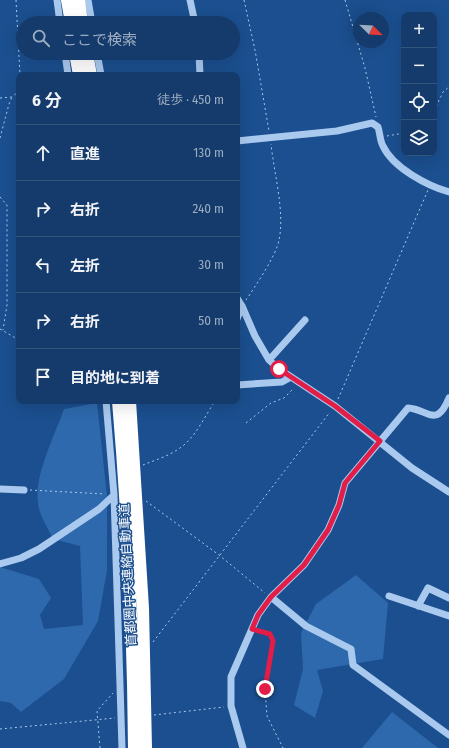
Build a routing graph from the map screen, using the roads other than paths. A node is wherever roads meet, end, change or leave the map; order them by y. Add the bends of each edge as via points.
1 (57, 0) edge
2 (67, 0) edge
3 (79, 0) edge
4 (88, 0) edge
5 (190, 0) edge
6 (59, 16) edge
7 (70, 16) edge
8 (81, 16) edge
9 (91, 16) edge
10 (193, 16) edge
11 (66, 60) edge
12 (76, 60) edge
13 (88, 60) edge
14 (98, 60) edge
15 (199, 60) edge
16 (68, 72) edge
17 (78, 72) edge
18 (90, 72) edge
19 (100, 72) edge
20 (200, 72) edge
21 (240, 141) edge
22 (449, 192) edge
23 (240, 303) edge
24 (242, 306) junction
25 (240, 311) edge
26 (305, 320) dead end
27 (269, 360) junction
28 (291, 377) junction
29 (240, 385) edge
30 (449, 398) edge
31 (106, 404) edge
32 (118, 404) edge
33 (130, 404) edge
34 (380, 441) junction
35 (0, 489) edge
36 (24, 490) road end
37 (449, 492) edge
38 (114, 494) junction
39 (0, 564) edge
40 (389, 596) dead end
41 (271, 597) junction
42 (449, 598) edge
43 (418, 606) junction
44 (449, 616) edge
45 (449, 735) edge
46 (122, 748) edge
47 (134, 748) edge
48 (146, 748) edge
49 (243, 748) edge

1 - 6 street
2 - 7 highway
3 - 8 highway
4 - 9 street
5 - 10 street
11 - 16 street
12 - 17 highway
13 - 18 highway
14 - 19 street
15 - 20 street
21 - 22 street via 337,131 372,123 378,128 383,146 393,159 430,186
23 - 24 street
24 - 25 street
24 - 27 street via 254,336
26 - 27 street
27 - 28 street
28 - 29 street via 282,382
28 - 34 street via 335,406
30 - 34 street via 436,416 408,408
31 - 38 street
32 - 47 highway, 首都圏中央連絡自動車道 via 132,613
33 - 48 highway, 首都圏中央連絡自動車道 via 143,608
34 - 37 street via 412,468
34 - 41 street via 345,483 328,530 304,565
35 - 36 street
38 - 39 street via 99,509 39,549
38 - 46 street
40 - 43 street
41 - 45 street via 306,626 351,649 353,665
41 - 49 street via 258,615 230,677 231,706
42 - 43 street via 428,588
43 - 44 street

